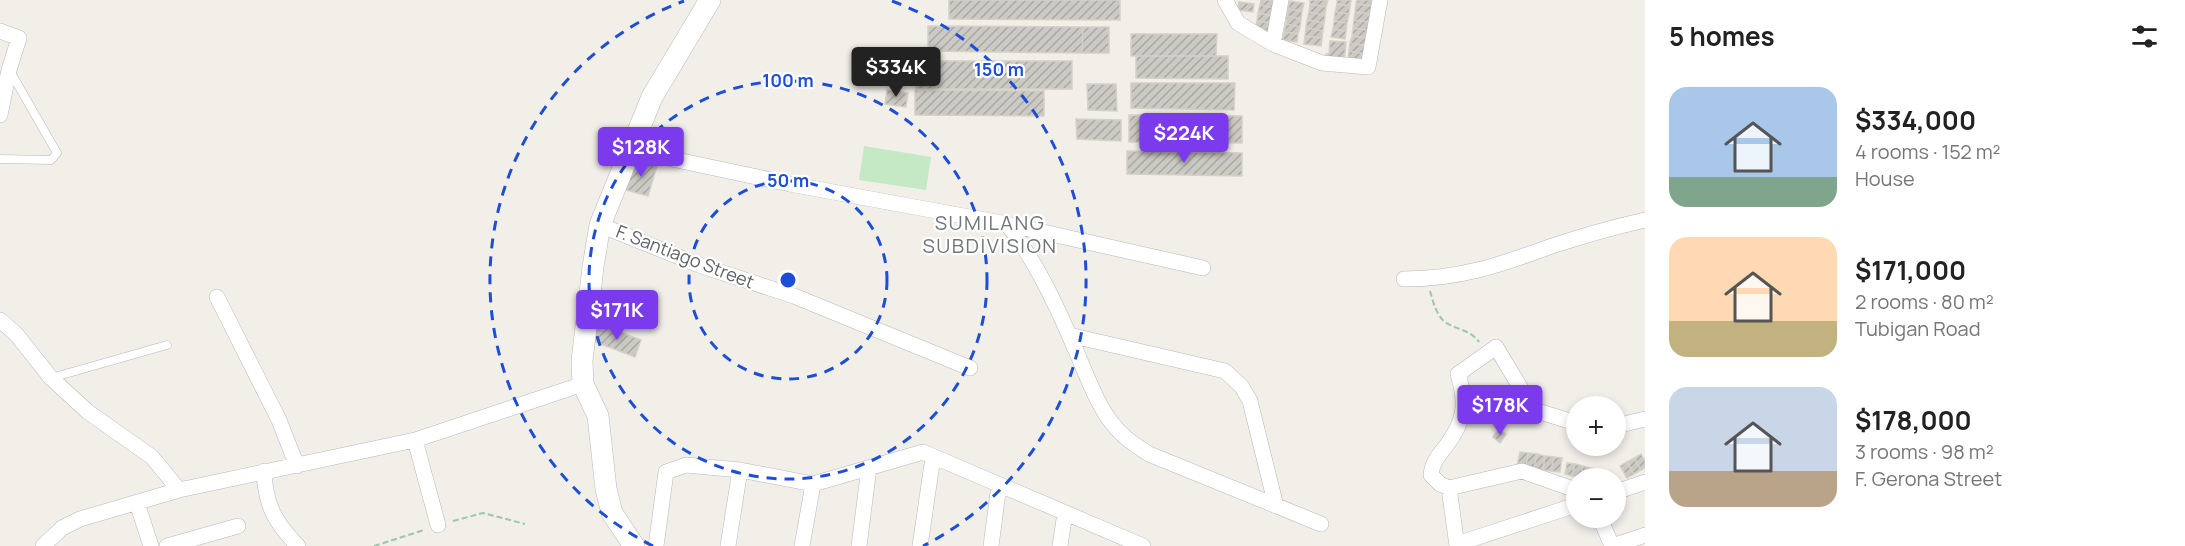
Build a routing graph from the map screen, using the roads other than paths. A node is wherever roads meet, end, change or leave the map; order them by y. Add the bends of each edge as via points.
1 (710, 0) edge
2 (1225, 0) edge
3 (1281, 0) edge
4 (1380, 0) edge
5 (0, 31) edge
6 (1273, 44) junction
7 (9, 70) junction
8 (3, 86) edge
9 (0, 116) edge
10 (630, 150) junction
11 (0, 159) edge
12 (1645, 220) edge
13 (1007, 224) junction
14 (600, 225) junction
15 (1203, 268) dead end
16 (1404, 279) dead end
17 (217, 297) dead end
18 (0, 320) edge
19 (8, 334) edge
20 (1069, 335) junction
21 (167, 345) dead end
22 (970, 368) dead end
23 (51, 378) junction
24 (583, 384) junction
25 (1645, 419) edge
26 (1566, 420) edge
27 (1626, 424) edge
28 (415, 440) junction
29 (933, 457) junction
30 (297, 466) junction
31 (870, 468) junction
32 (740, 470) junction
33 (264, 471) junction
34 (1645, 482) edge
35 (813, 484) junction
36 (999, 485) junction
37 (1566, 487) edge
38 (1449, 488) junction
39 (1626, 489) edge
40 (179, 490) junction
41 (137, 503) junction
42 (1276, 506) junction
43 (1566, 508) edge
44 (1065, 513) junction
45 (1321, 524) dead end
46 (438, 525) road end
47 (238, 526) dead end
48 (1604, 528) edge
49 (1645, 535) edge
50 (1121, 541) edge
51 (1457, 545) edge
52 (43, 546) edge
53 (151, 546) edge
54 (167, 546) edge
55 (298, 546) edge
56 (634, 546) edge
57 (656, 546) edge
58 (728, 546) edge
59 (801, 546) edge
60 (859, 546) edge
61 (920, 546) edge
62 (991, 546) edge
63 (1060, 546) edge
64 (1143, 546) edge
65 (1612, 546) edge

1 - 10 street via 652,96
2 - 6 street via 1238,23
3 - 6 street
4 - 6 street via 1368,67 1322,63
5 - 7 street via 19,38
7 - 8 street
7 - 11 lane via 57,153 51,160
8 - 9 street
10 - 13 street
10 - 14 street
12 - 16 street via 1505,264 1448,277
13 - 15 street
13 - 20 street via 1035,264
14 - 22 street, F. Santiago Street via 699,266 794,296
14 - 24 street via 582,361
17 - 30 street via 279,420
18 - 19 street
19 - 23 street
20 - 42 street via 1103,408 1115,428 1130,442 1167,462
20 - 42 street via 1225,371 1250,401
21 - 23 lane
23 - 40 street via 88,412 152,457
24 - 28 street
24 - 56 street via 598,416 612,513
25 - 27 street
26 - 38 street via 1534,410 1496,347 1458,374 1464,410 1455,433 1432,465 1431,475
28 - 30 street
28 - 46 street
29 - 31 street via 923,452
29 - 36 street
29 - 61 street
30 - 33 street
31 - 35 street
31 - 60 street
32 - 35 street
32 - 57 street via 686,465 666,472
32 - 58 street
33 - 40 street
33 - 55 street via 272,513
34 - 39 street
35 - 59 street
36 - 44 street
36 - 62 street
37 - 38 street via 1521,471
38 - 51 street
40 - 41 street
41 - 52 street via 80,519
41 - 53 street
42 - 45 street
43 - 51 street
44 - 50 street
44 - 63 street
47 - 54 street
48 - 65 street
49 - 65 street
50 - 64 street

